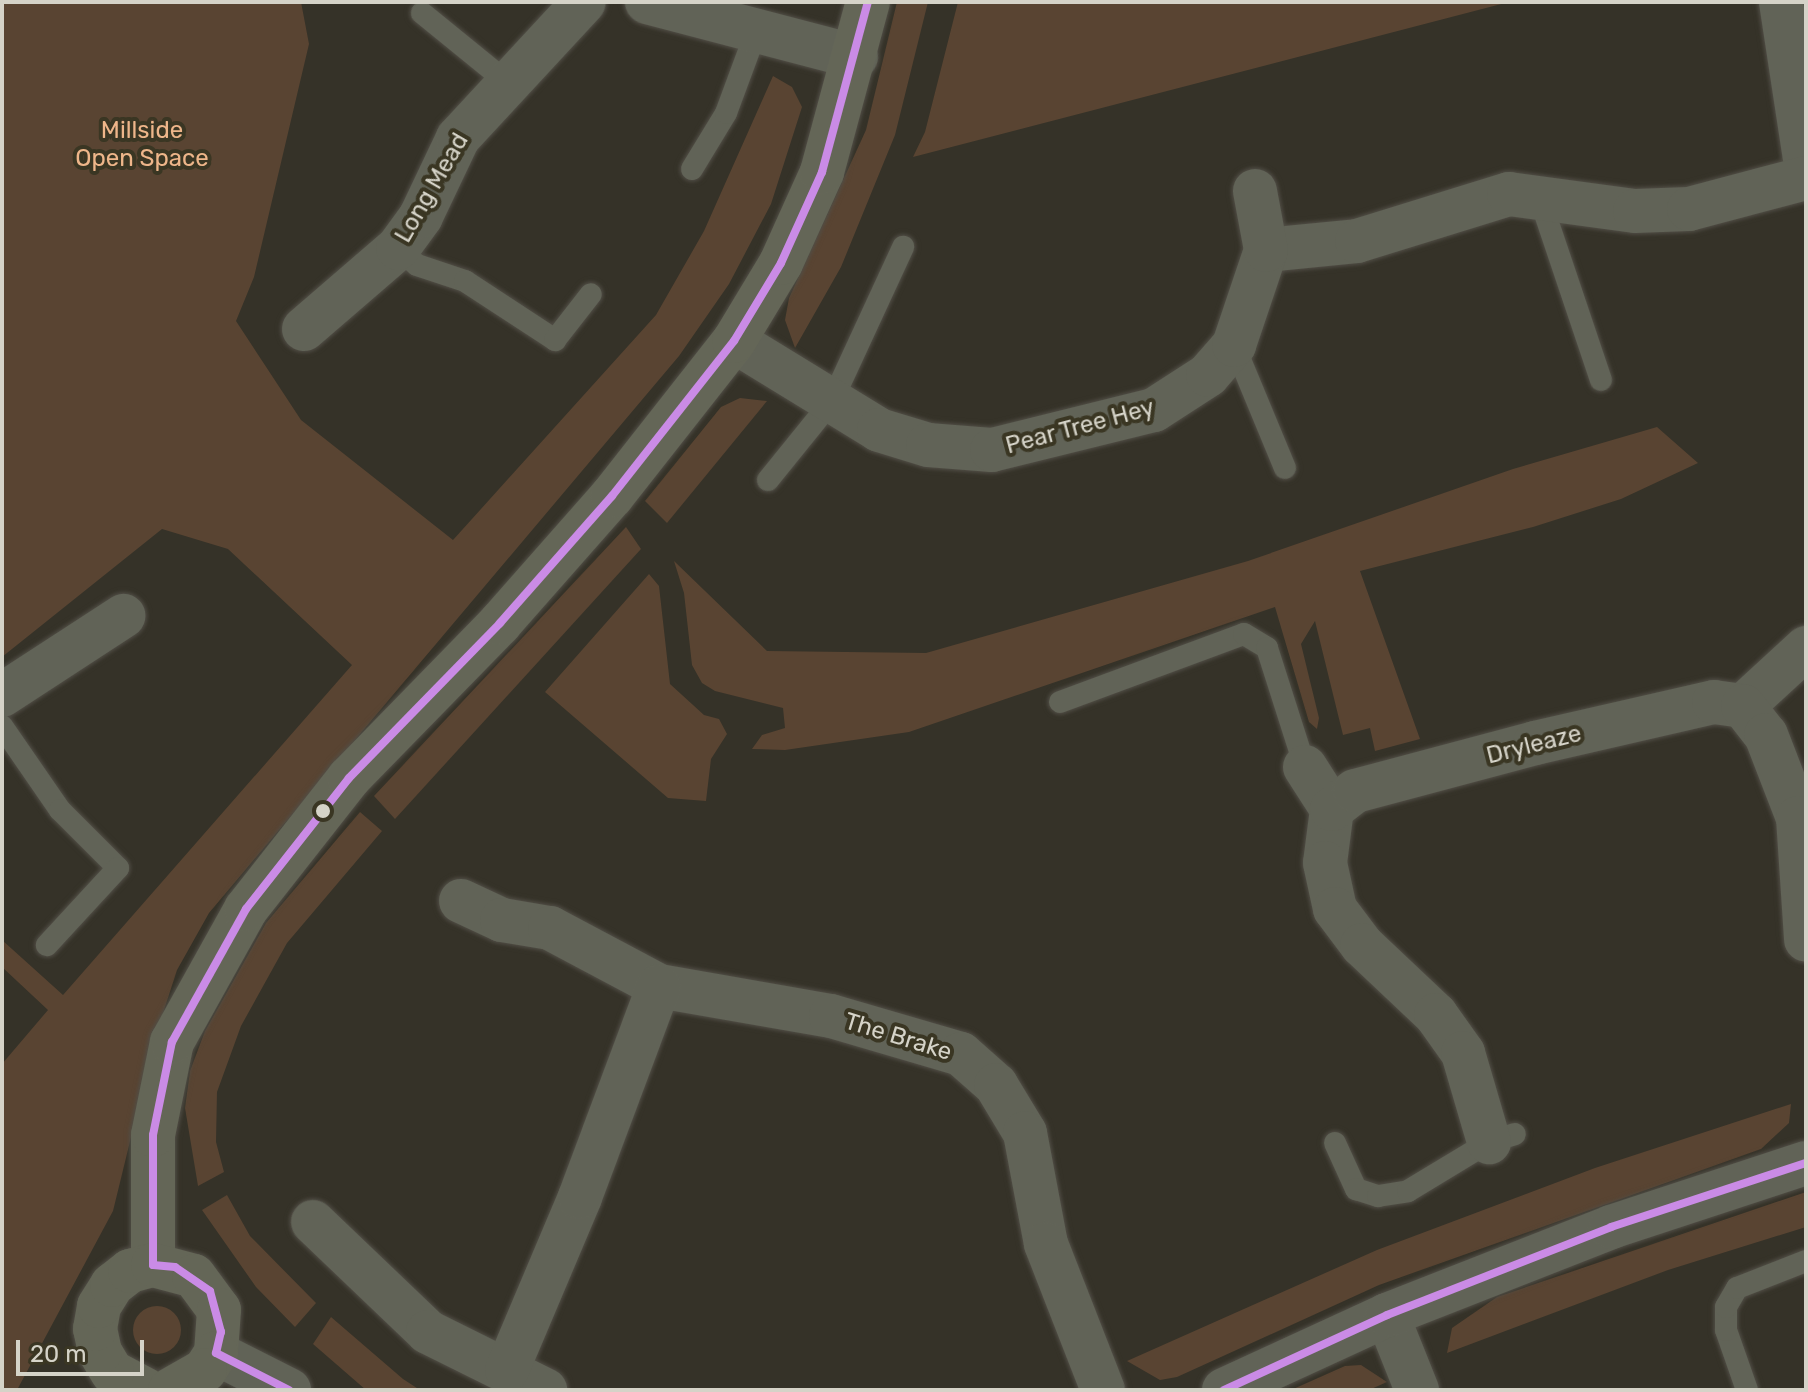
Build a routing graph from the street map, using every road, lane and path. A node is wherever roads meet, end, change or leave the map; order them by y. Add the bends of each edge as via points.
1 (584, 2) edge
2 (647, 2) edge
3 (868, 2) edge
4 (1781, 2) edge
5 (422, 13) dead end
6 (756, 32) junction
7 (856, 57) junction
8 (507, 82) junction
9 (1806, 166) edge
10 (692, 169) dead end
11 (1806, 178) edge
12 (1255, 191) dead end
13 (1538, 195) junction
14 (903, 247) dead end
15 (398, 248) junction
16 (1266, 250) junction
17 (591, 294) dead end
18 (304, 329) dead end
19 (734, 341) junction
20 (1234, 345) junction
21 (1601, 380) dead end
22 (832, 401) junction
23 (1285, 468) dead end
24 (768, 480) dead end
25 (123, 616) dead end
26 (1806, 648) edge
27 (2, 695) edge
28 (1060, 702) dead end
29 (1743, 706) junction
30 (2, 726) edge
31 (1305, 767) joint
32 (1332, 809) junction
33 (461, 901) dead end
34 (1806, 940) edge
35 (47, 945) dead end
36 (659, 986) junction
37 (1502, 1138) joint
38 (1335, 1143) dead end
39 (1806, 1163) edge
40 (313, 1222) dead end
41 (1806, 1261) edge
42 (153, 1265) junction
43 (1387, 1315) junction
44 (216, 1353) junction
45 (526, 1380) edge
46 (115, 1384) edge
47 (170, 1390) edge
48 (289, 1390) edge
49 (1103, 1390) edge
50 (1224, 1390) edge
51 (1417, 1390) edge
52 (1747, 1390) edge

1 - 8 street, Long Mead
2 - 6 street
3 - 7 street
4 - 9 street
5 - 8 lane
6 - 7 street
6 - 10 lane via 726,113
7 - 19 street via 822,172 781,263
8 - 15 street, Long Mead via 458,138 421,216
11 - 13 street via 1689,209 1635,211
12 - 16 street, Pear Tree Hey
13 - 16 street via 1509,194 1357,241
13 - 21 lane
14 - 22 lane
15 - 17 lane via 417,265 465,281 555,340
15 - 18 street, Long Mead
16 - 20 street, Pear Tree Hey
19 - 22 street, Pear Tree Hey
19 - 42 street via 612,496 500,623 349,778 246,909 172,1042 153,1135
20 - 22 street, Pear Tree Hey via 1208,375 1154,410 992,450 928,445 879,430
20 - 23 lane
22 - 24 lane
25 - 27 street
26 - 29 street
28 - 31 lane via 1244,634 1267,648
29 - 32 street, Dryleaze via 1714,702 1535,743 1355,791
29 - 34 street via 1766,735 1798,818
30 - 35 lane via 60,810 118,868
31 - 32 street
32 - 37 street via 1325,863 1335,909 1362,945 1436,1015 1463,1053
33 - 36 street, The Brake via 502,920 550,928
36 - 45 street via 580,1197
36 - 49 street, The Brake via 714,999 784,1006 908,1035 961,1054 996,1085 1025,1133 1046,1244
37 - 38 lane via 1408,1191 1378,1196 1356,1189
39 - 43 street via 1611,1227
40 - 45 street via 428,1332
41 - 52 lane via 1737,1288 1726,1307 1726,1330
42 - 44 street via 175,1267 210,1291 221,1332
42 - 46 street via 130,1271 112,1285 99,1306 95,1329
43 - 50 street
43 - 51 street
44 - 47 street via 205,1370
44 - 48 street

